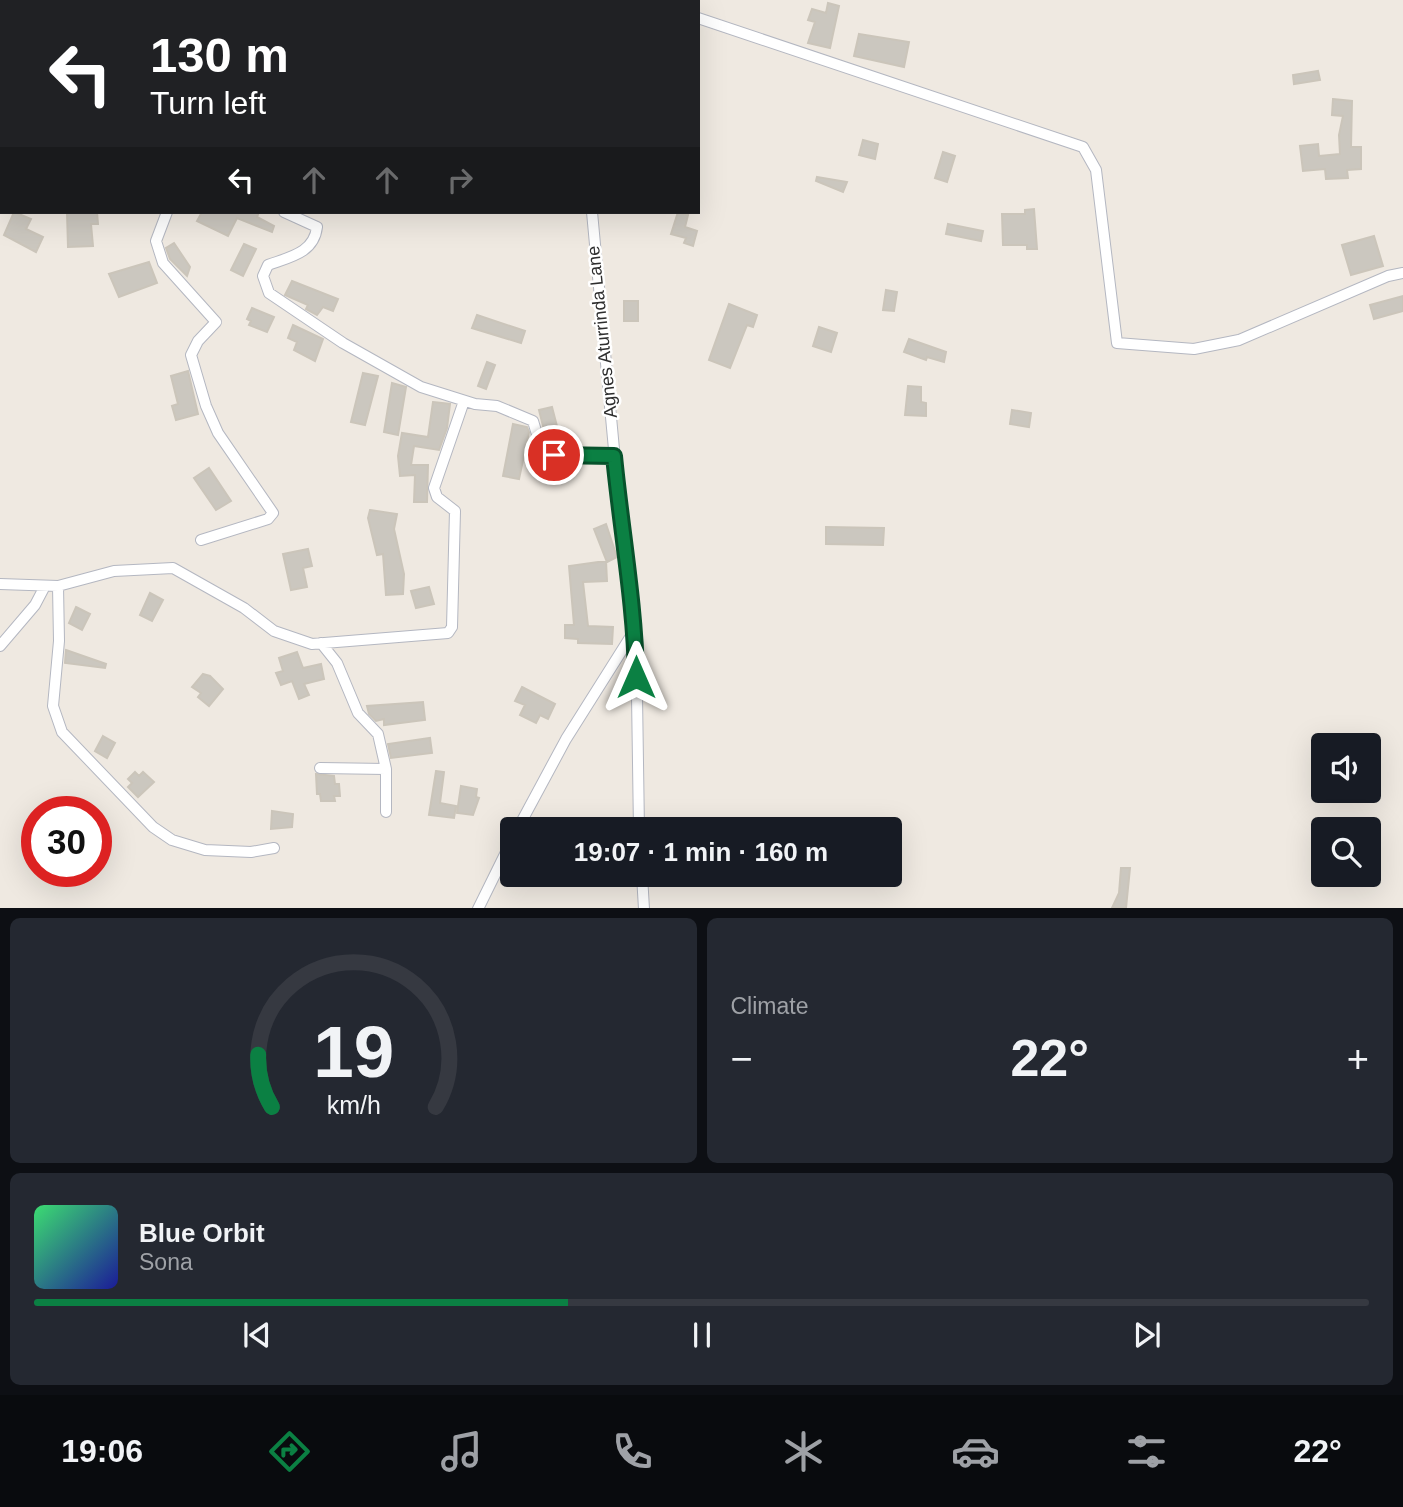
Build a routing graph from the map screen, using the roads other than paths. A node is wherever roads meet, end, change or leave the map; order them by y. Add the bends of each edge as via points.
1 (700, 19) edge
2 (166, 214) edge
3 (288, 214) edge
4 (592, 214) edge
5 (1403, 273) edge
6 (464, 401) junction
7 (614, 456) junction
8 (201, 540) dead end
9 (0, 584) edge
10 (45, 586) junction
11 (58, 586) junction
12 (636, 628) junction
13 (321, 643) junction
14 (0, 646) edge
15 (320, 768) dead end
16 (386, 769) junction
17 (386, 812) dead end
18 (524, 817) edge
19 (639, 817) edge
20 (274, 848) dead end
21 (500, 864) edge
22 (643, 887) edge
23 (478, 908) edge
24 (644, 908) edge

1 - 5 street via 1083,147 1096,170 1117,343 1194,349 1239,340
2 - 8 street via 156,241 163,262 216,322 191,355 206,406 218,433 273,514
3 - 6 street via 317,227 316,239 305,251 268,265 263,276 269,293 343,343 421,387
4 - 7 street, Agnes Aturrinda Lane
6 - 7 street via 498,406 533,421 542,451
6 - 13 street via 434,488 455,511 452,627 448,633
7 - 12 street, Agnes Aturrinda Lane
9 - 10 street
10 - 11 street
10 - 14 street via 36,605
11 - 13 street via 114,571 173,568 274,631
11 - 20 street via 53,706 62,732 172,841 205,850
12 - 18 street via 566,739
12 - 19 street, Agnes Aturrinda Lane
13 - 16 street via 337,663 358,713 378,734
15 - 16 street
16 - 17 street
21 - 23 street
22 - 24 street

